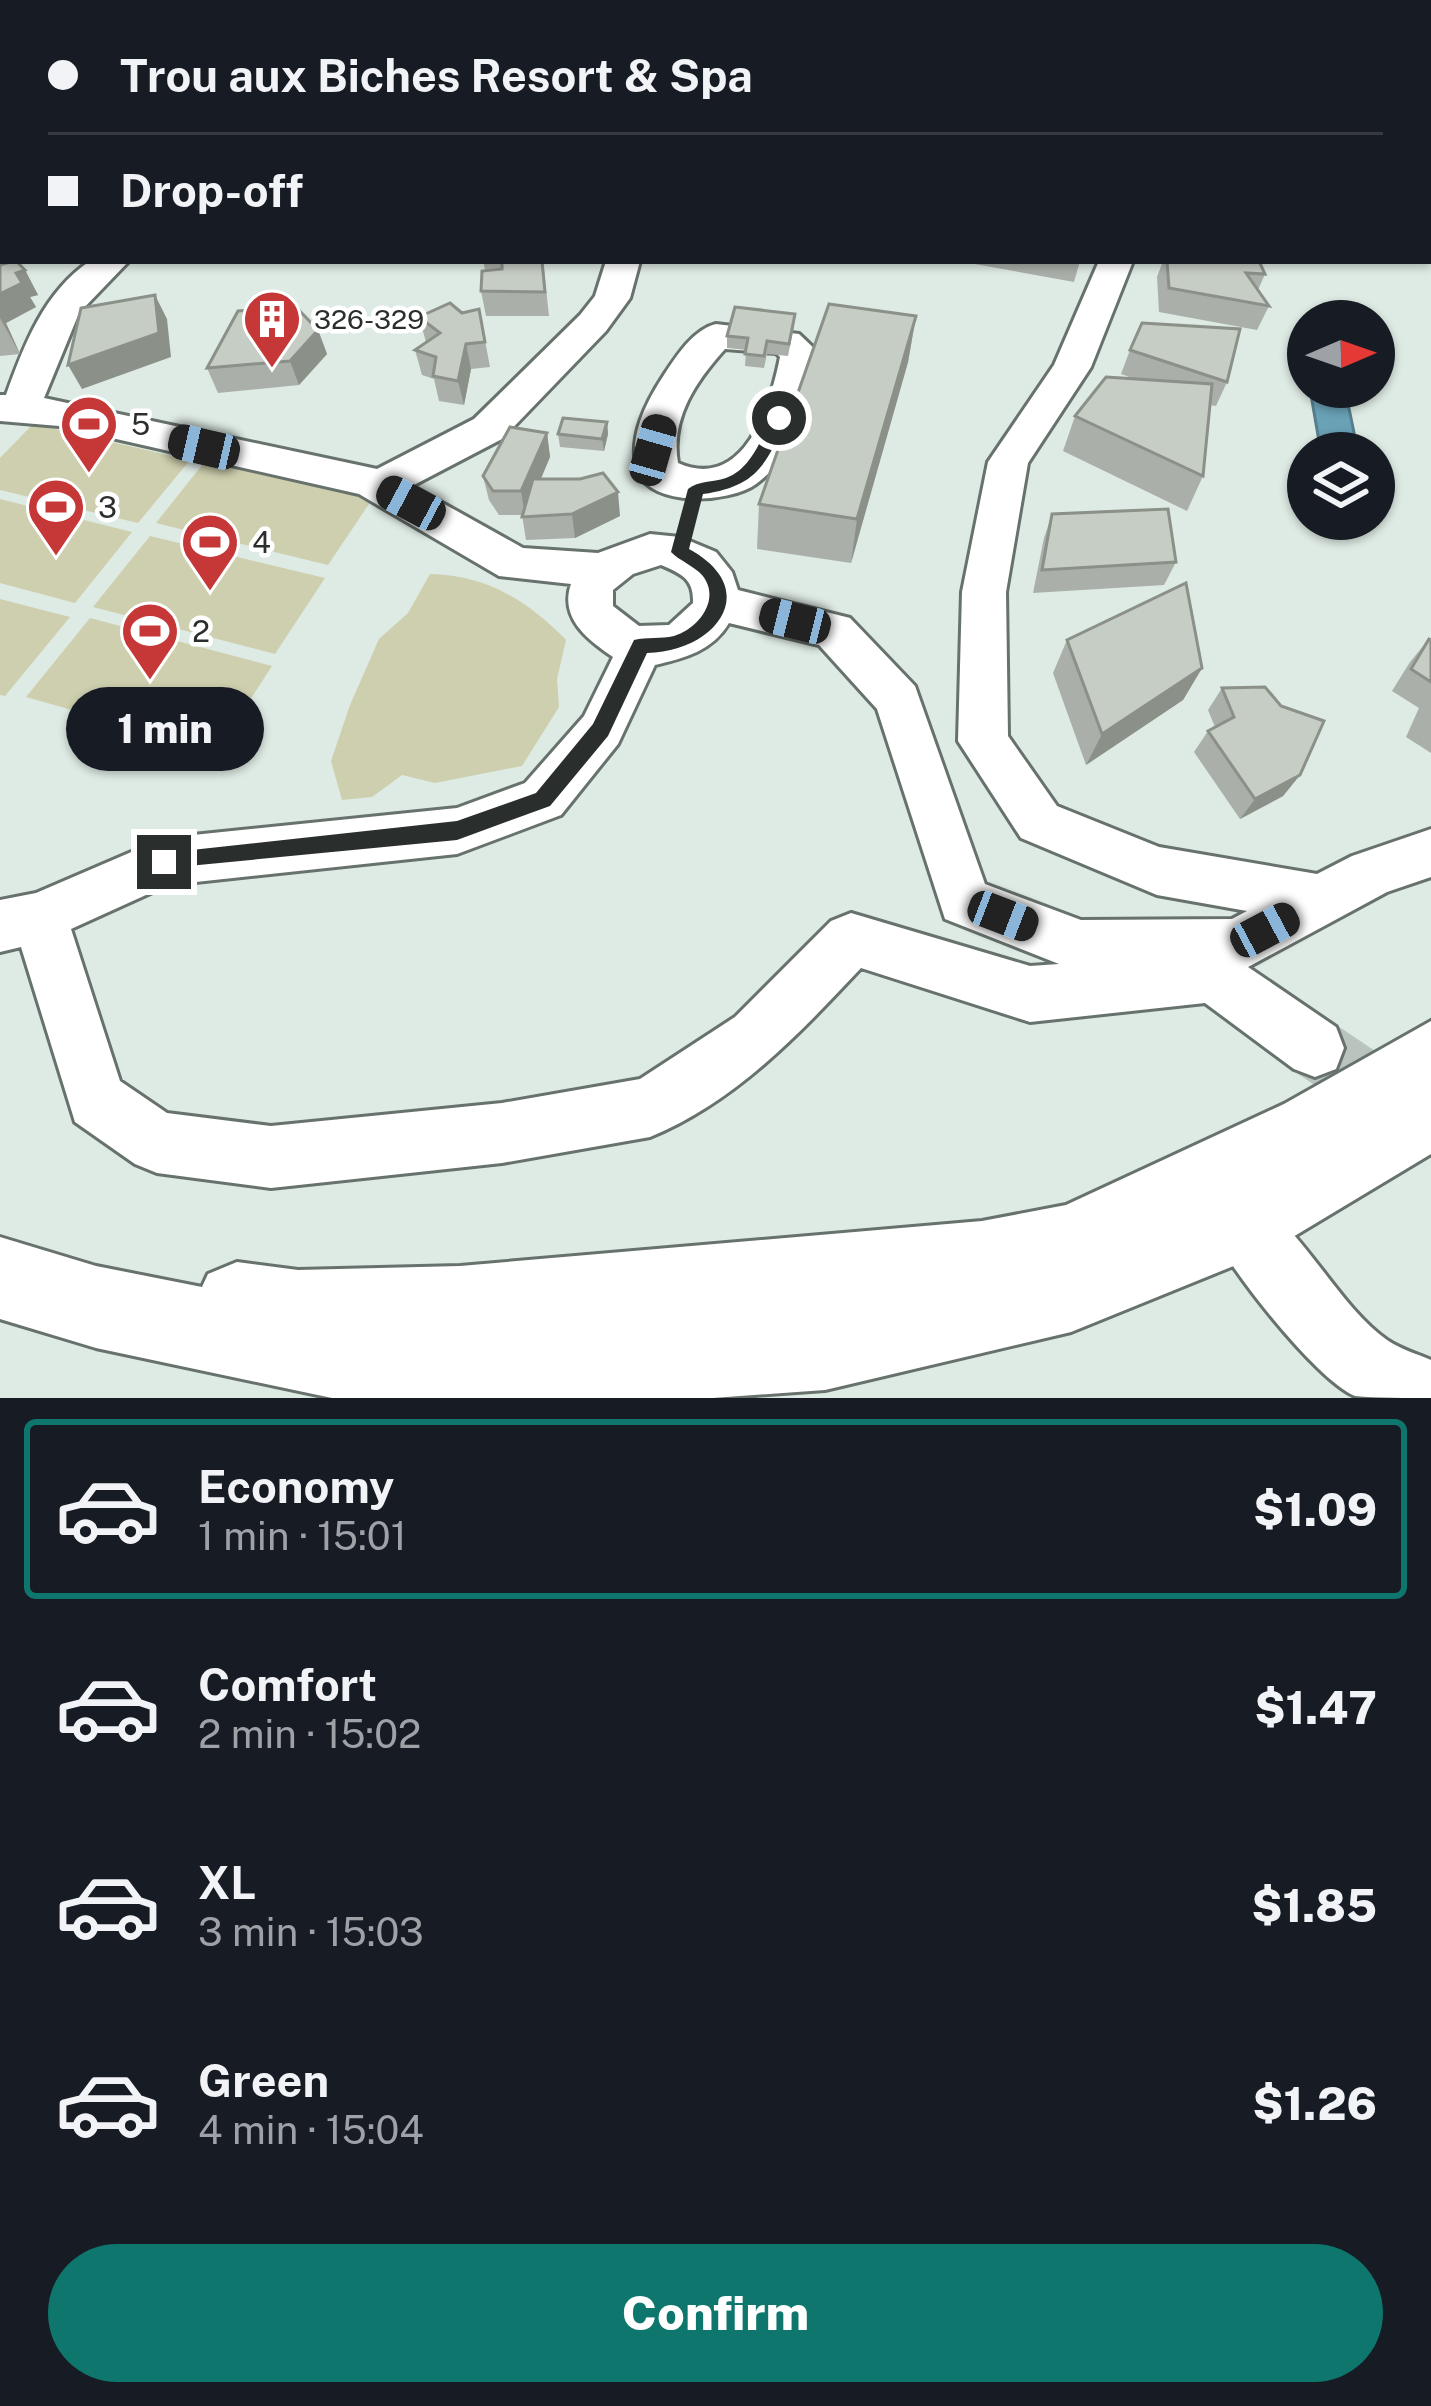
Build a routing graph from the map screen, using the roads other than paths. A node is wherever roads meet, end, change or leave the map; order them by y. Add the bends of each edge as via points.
1 (108, 264) edge
2 (622, 264) edge
3 (1115, 264) edge
4 (10, 409) edge
5 (379, 486) junction
6 (696, 489) dead end
7 (680, 552) junction
8 (602, 570) junction
9 (718, 603) junction
10 (641, 646) junction
11 (1431, 854) edge
12 (1322, 900) junction
13 (20, 921) edge
14 (1315, 1048) tunnel mouth
15 (1431, 1058) edge
16 (1431, 1111) edge
17 (1254, 1188) junction
18 (0, 1268) edge
19 (0, 1278) edge
20 (1431, 1395) edge

1 - 4 lane via 67,304
2 - 5 lane via 612,298 593,322 488,429
3 - 12 lane via 1072,367 1008,462 984,592 982,741 1039,822 1157,871
4 - 5 lane
5 - 8 lane via 515,564
6 - 7 lane
7 - 8 lane via 640,550
7 - 9 lane via 706,567
8 - 10 lane via 592,587 599,623
9 - 10 lane via 692,637
9 - 12 lane via 834,631 898,700 964,901 1082,946 1126,946 1237,945
10 - 13 lane via 601,730 543,800 457,831 164,862
11 - 12 lane
13 - 14 lane via 96,1102 157,1142 271,1157 502,1133 650,1107 756,1037 851,939 1030,994 1213,975
15 - 17 main road via 1310,1131
16 - 17 main road
17 - 18 main road via 1140,1211 1071,1244 982,1262 460,1306 298,1311
17 - 19 main road via 1071,1291 825,1348 550,1367 343,1358 96,1307
17 - 20 lane via 1291,1288 1363,1364

